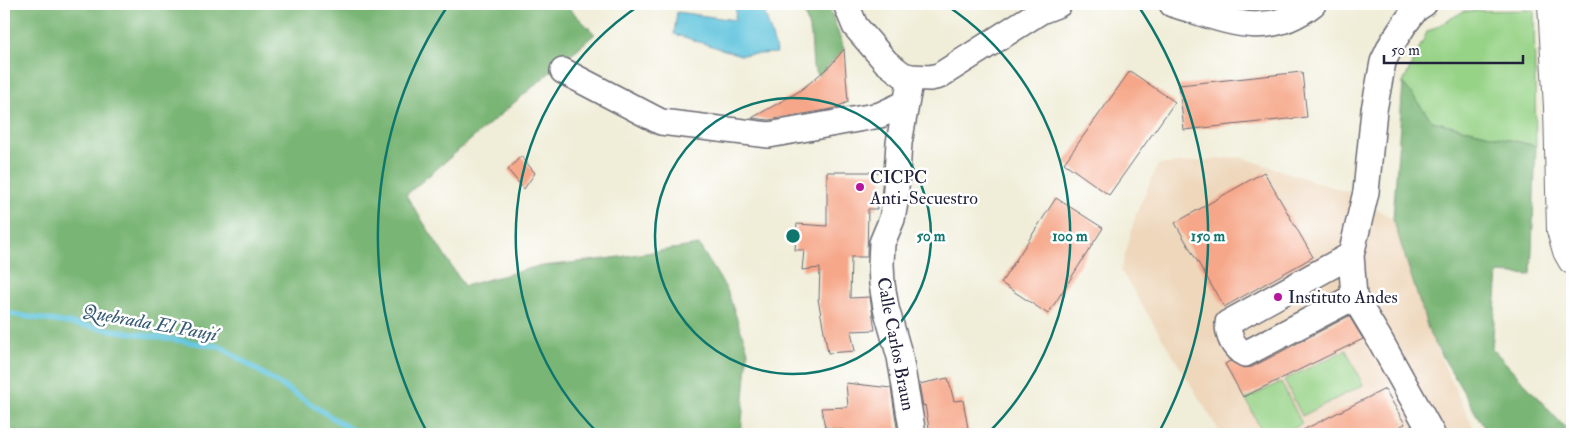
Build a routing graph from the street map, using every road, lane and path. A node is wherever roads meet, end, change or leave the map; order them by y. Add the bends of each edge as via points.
1 (846, 4) edge
2 (1059, 4) edge
3 (1172, 4) edge
4 (1313, 4) edge
5 (1424, 4) edge
6 (1552, 4) edge
7 (563, 71) dead end
8 (911, 77) junction
9 (906, 103) junction
10 (1351, 255) junction
11 (1572, 260) edge
12 (1354, 298) junction
13 (913, 434) edge
14 (1432, 434) edge

1 - 8 street via 855,26 886,62
2 - 8 street via 1041,11 939,76
3 - 4 street via 1243,25 1285,21
5 - 10 street via 1404,25 1383,62 1374,110 1366,192
6 - 11 main road via 1561,230
7 - 9 street via 661,122 769,135 880,115
8 - 9 street, Calle Carlos Braun
9 - 13 street, Calle Carlos Braun via 899,143 895,203 882,243 882,284 900,357
10 - 12 street
10 - 12 street via 1228,323 1228,332 1237,350 1245,354
12 - 14 street

